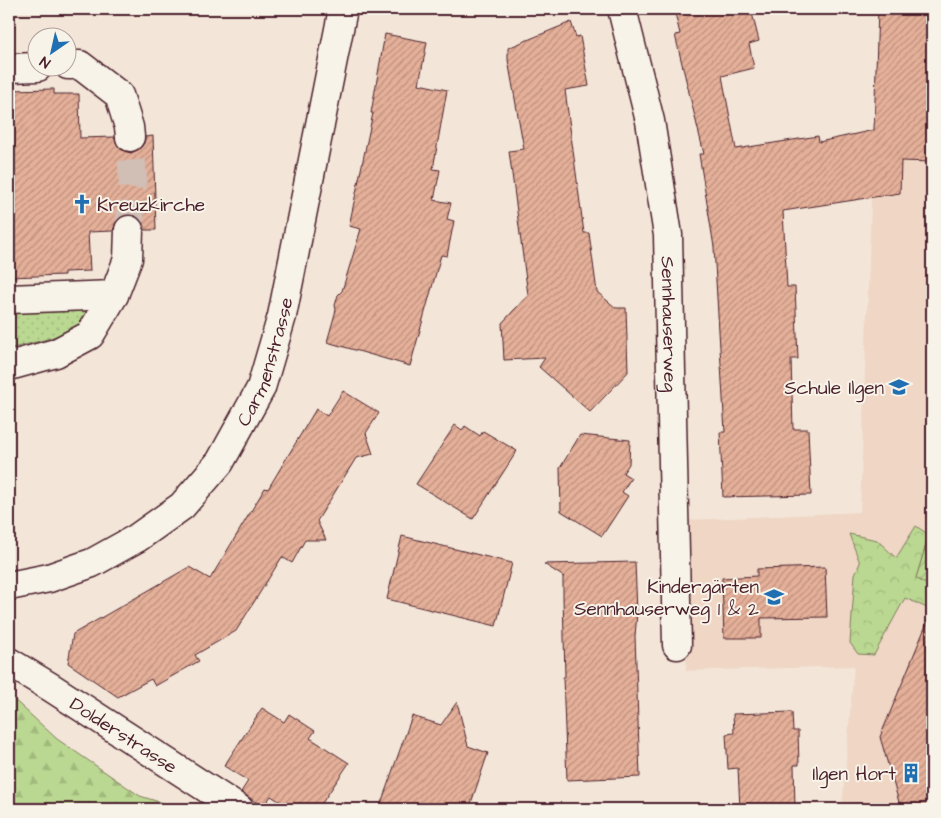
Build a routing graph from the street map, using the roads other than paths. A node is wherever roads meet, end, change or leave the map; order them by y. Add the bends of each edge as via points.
1 (343, 9) edge
2 (622, 9) edge
3 (78, 65) edge
4 (28, 67) edge
5 (9, 68) edge
6 (130, 137) tunnel mouth
7 (129, 230) tunnel mouth
8 (114, 295) junction
9 (9, 299) edge
10 (9, 366) edge
11 (9, 586) edge
12 (677, 645) dead end
13 (9, 662) edge
14 (239, 809) edge

1 - 11 street, Carmenstrasse via 282,316 261,388 220,462 182,506 137,538 92,563 48,578
2 - 12 street, Sennhauserweg via 650,121 668,236
3 - 6 street via 119,95
4 - 5 street
7 - 8 street via 128,259
8 - 9 street
8 - 10 street via 90,335 56,353
13 - 14 street, Dolderstrasse

